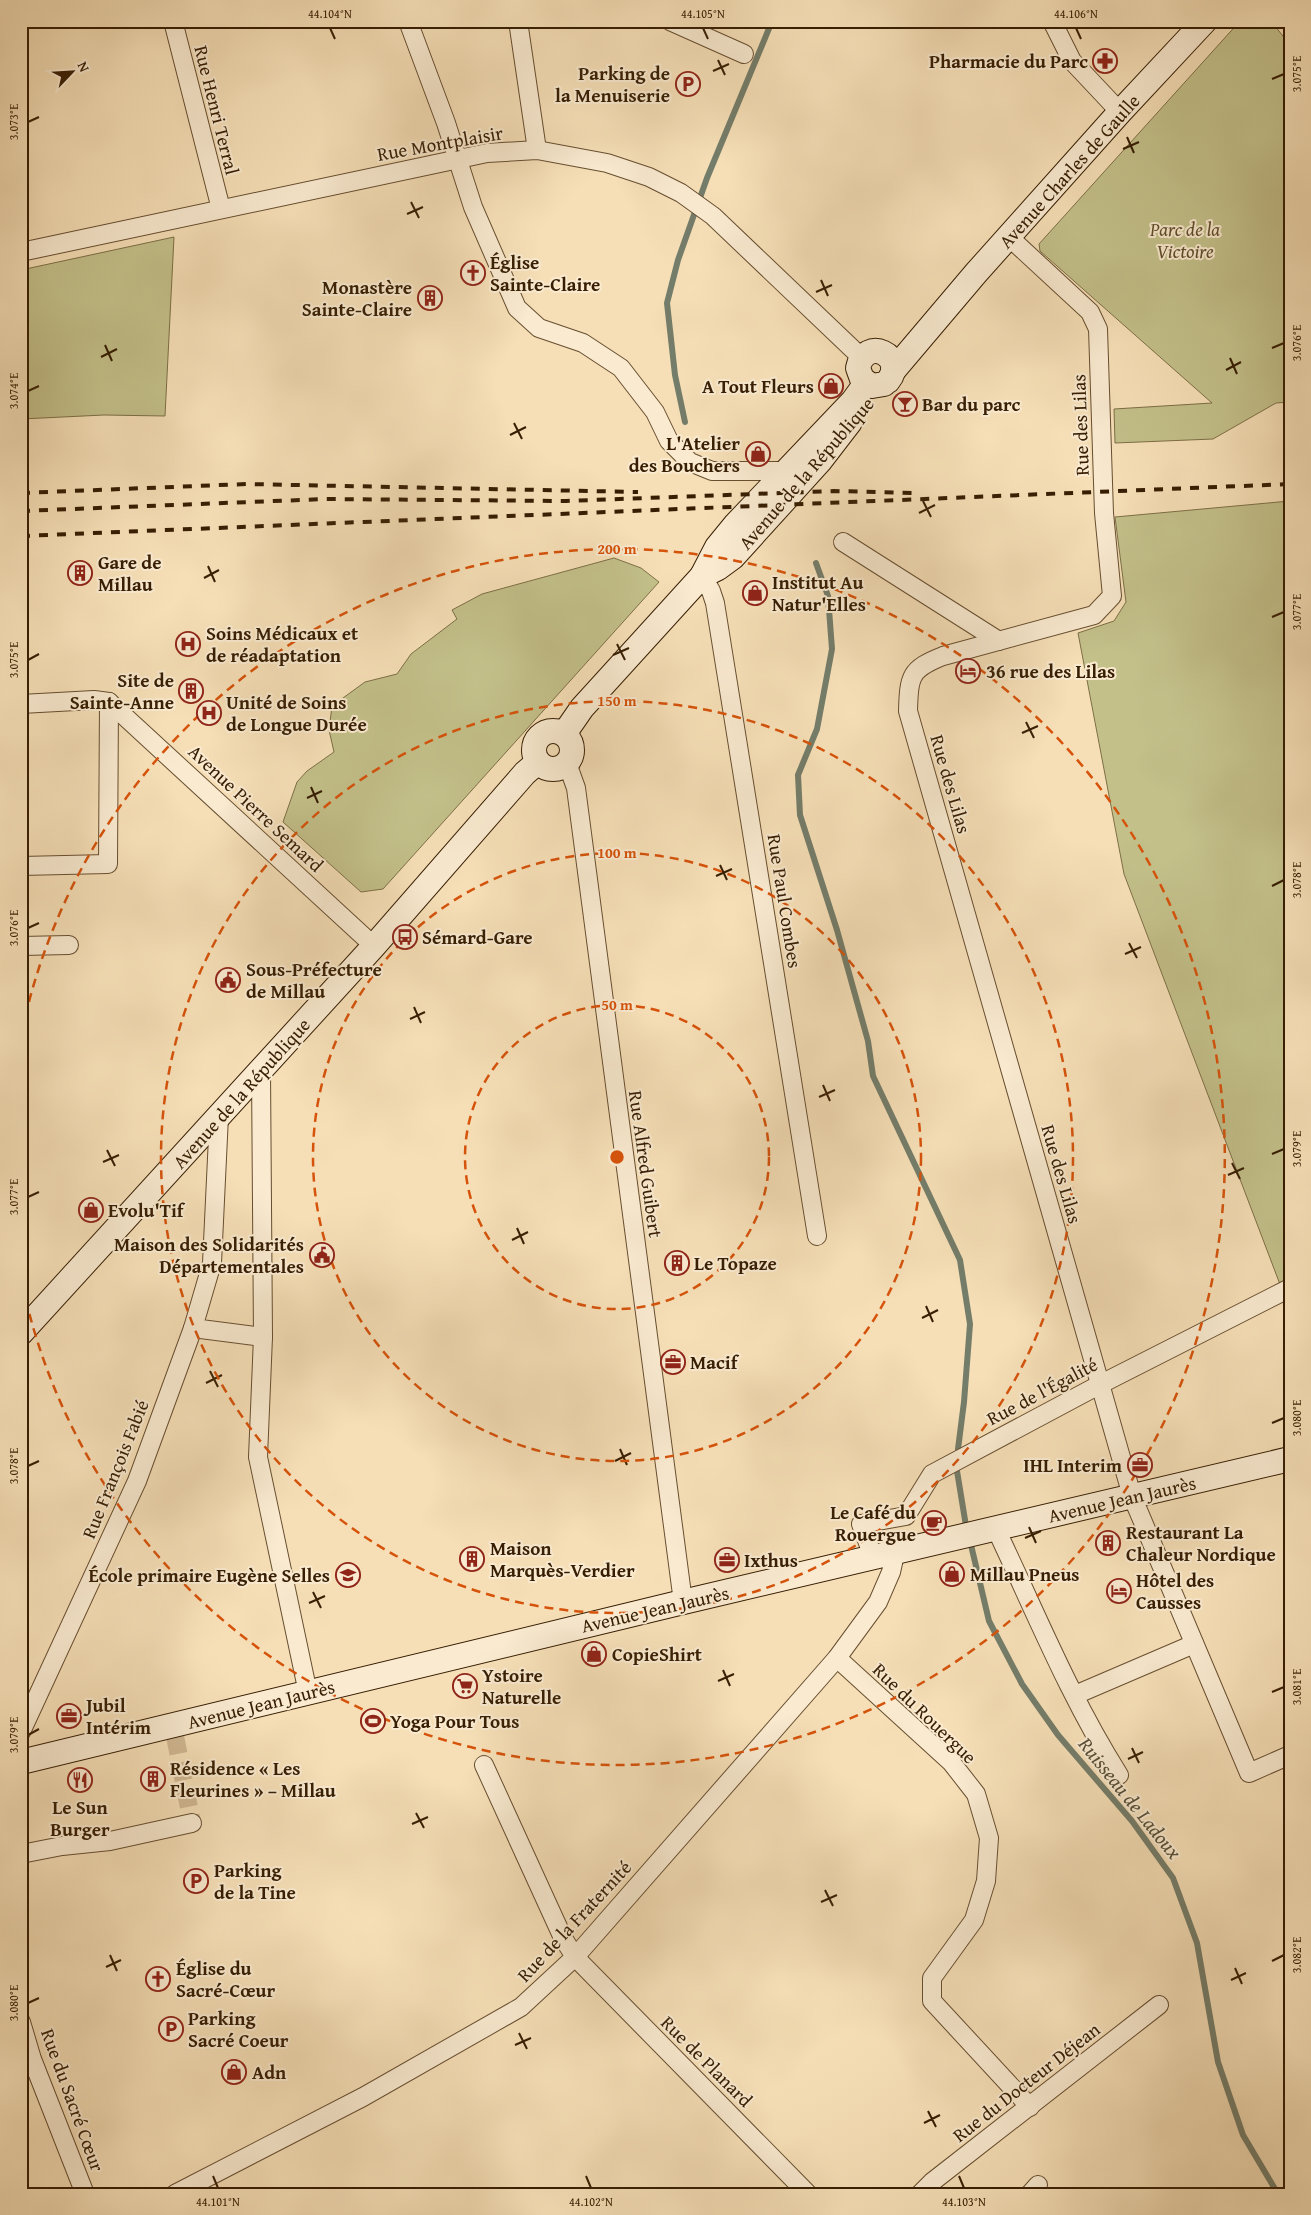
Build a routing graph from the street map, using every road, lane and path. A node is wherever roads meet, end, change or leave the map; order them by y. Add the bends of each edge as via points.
1 (173, 21) edge
2 (408, 21) edge
3 (518, 21) edge
4 (670, 21) edge
5 (1052, 21) edge
6 (1205, 21) edge
7 (744, 54) dead end
8 (1120, 112) junction
9 (537, 150) junction
10 (457, 158) junction
11 (220, 208) junction
12 (1009, 237) junction
13 (21, 252) edge
14 (878, 370) junction
15 (785, 470) junction
16 (753, 506) joint
17 (843, 542) dead end
18 (702, 576) junction
19 (999, 641) junction
20 (109, 702) junction
21 (21, 704) edge
22 (564, 734) junction
23 (538, 762) junction
24 (567, 763) junction
25 (21, 866) edge
26 (69, 945) dead end
27 (21, 946) edge
28 (374, 946) junction
29 (261, 1072) junction
30 (219, 1116) junction
31 (817, 1236) dead end
32 (1290, 1288) edge
33 (193, 1328) junction
34 (21, 1333) edge
35 (263, 1337) junction
36 (1099, 1385) junction
37 (1290, 1459) edge
38 (1132, 1496) junction
39 (996, 1529) junction
40 (884, 1556) junction
41 (682, 1602) junction
42 (1194, 1644) junction
43 (837, 1658) junction
44 (308, 1693) junction
45 (1075, 1696) junction
46 (21, 1732) edge
47 (1290, 1755) edge
48 (21, 1762) edge
49 (484, 1765) dead end
50 (1119, 1775) dead end
51 (192, 1823) dead end
52 (21, 1854) edge
53 (575, 1957) junction
54 (1159, 2005) dead end
55 (21, 2022) edge
56 (1030, 2107) junction
57 (85, 2194) edge
58 (175, 2194) edge
59 (808, 2194) edge
60 (920, 2194) edge

1 - 11 street, Rue Henri Terral
2 - 10 street
3 - 9 street
4 - 7 street
5 - 8 street via 1072,61
6 - 8 main road, Avenue Charles de Gaulle
8 - 12 main road, Avenue Charles de Gaulle
9 - 10 street, Rue Montplaisir
9 - 14 street, Rue Montplaisir via 607,163 681,192 713,216
10 - 11 street, Rue Montplaisir
10 - 15 street via 473,207 517,308 539,328 583,344 621,368 655,412 669,441 690,462 712,471
11 - 13 street, Rue Montplaisir
12 - 14 main road, Avenue Charles de Gaulle via 934,321
12 - 19 street, Rue des Lilas via 1090,312 1098,329 1104,513 1112,596 1094,615
14 - 15 main road, Avenue Charles de Gaulle via 853,401
14 - 18 main road, Avenue de la République via 870,397 820,461 733,557
15 - 16 main road, Avenue Charles de Gaulle
16 - 18 main road, Avenue de la République via 717,547
17 - 19 street
18 - 22 main road, Avenue de la République via 582,708
18 - 31 street, Rue Paul Combes via 715,603
19 - 36 street, Rue des Lilas via 922,664 909,683 908,711
20 - 21 street
20 - 25 street via 108,864
20 - 28 street, Avenue Pierre Semard
22 - 23 main road via 556,731 541,734 534,748
22 - 24 main road via 572,744
23 - 24 main road via 552,769
23 - 28 main road, Avenue de la République
24 - 41 street, Rue Alfred Guibert via 576,788
26 - 27 street
28 - 29 main road, Avenue de la République
29 - 30 main road, Avenue de la République
29 - 35 street
30 - 33 street, Rue François Fabié via 212,1263
30 - 34 main road, Avenue de la République
32 - 36 street, Rue de l'Égalité
33 - 35 street
33 - 46 street, Rue François Fabié via 137,1481
35 - 44 street via 258,1456
36 - 38 street, Rue des Lilas
36 - 40 street, Rue de l'Égalité via 932,1474 906,1516 861,1524
37 - 38 main road, Avenue Jean Jaurès
38 - 39 main road, Avenue Jean Jaurès
38 - 42 street, Rue des Lilas
39 - 40 main road, Avenue Jean Jaurès
39 - 45 street
40 - 41 main road, Avenue Jean Jaurès
40 - 43 street, Rue de la Fraternité via 890,1572 878,1602
41 - 44 main road, Avenue Jean Jaurès
42 - 45 street
42 - 47 street, Rue des Lilas via 1249,1773
43 - 53 street, Rue de la Fraternité
43 - 56 street, Rue du Rouergue via 951,1762 976,1794 989,1838 986,1880 974,1920 932,1978 932,2002
44 - 48 main road, Avenue Jean Jaurès via 174,1731
45 - 50 street
49 - 53 street, Rue de Planard via 563,1938
51 - 52 street via 110,1841
53 - 58 street, Rue de la Fraternité via 521,2006 363,2096
53 - 59 street, Rue de Planard
54 - 56 street, Rue du Docteur Déjean
55 - 57 street, Rue du Sacré Cœur via 32,2059
56 - 60 street, Rue du Docteur Déjean

